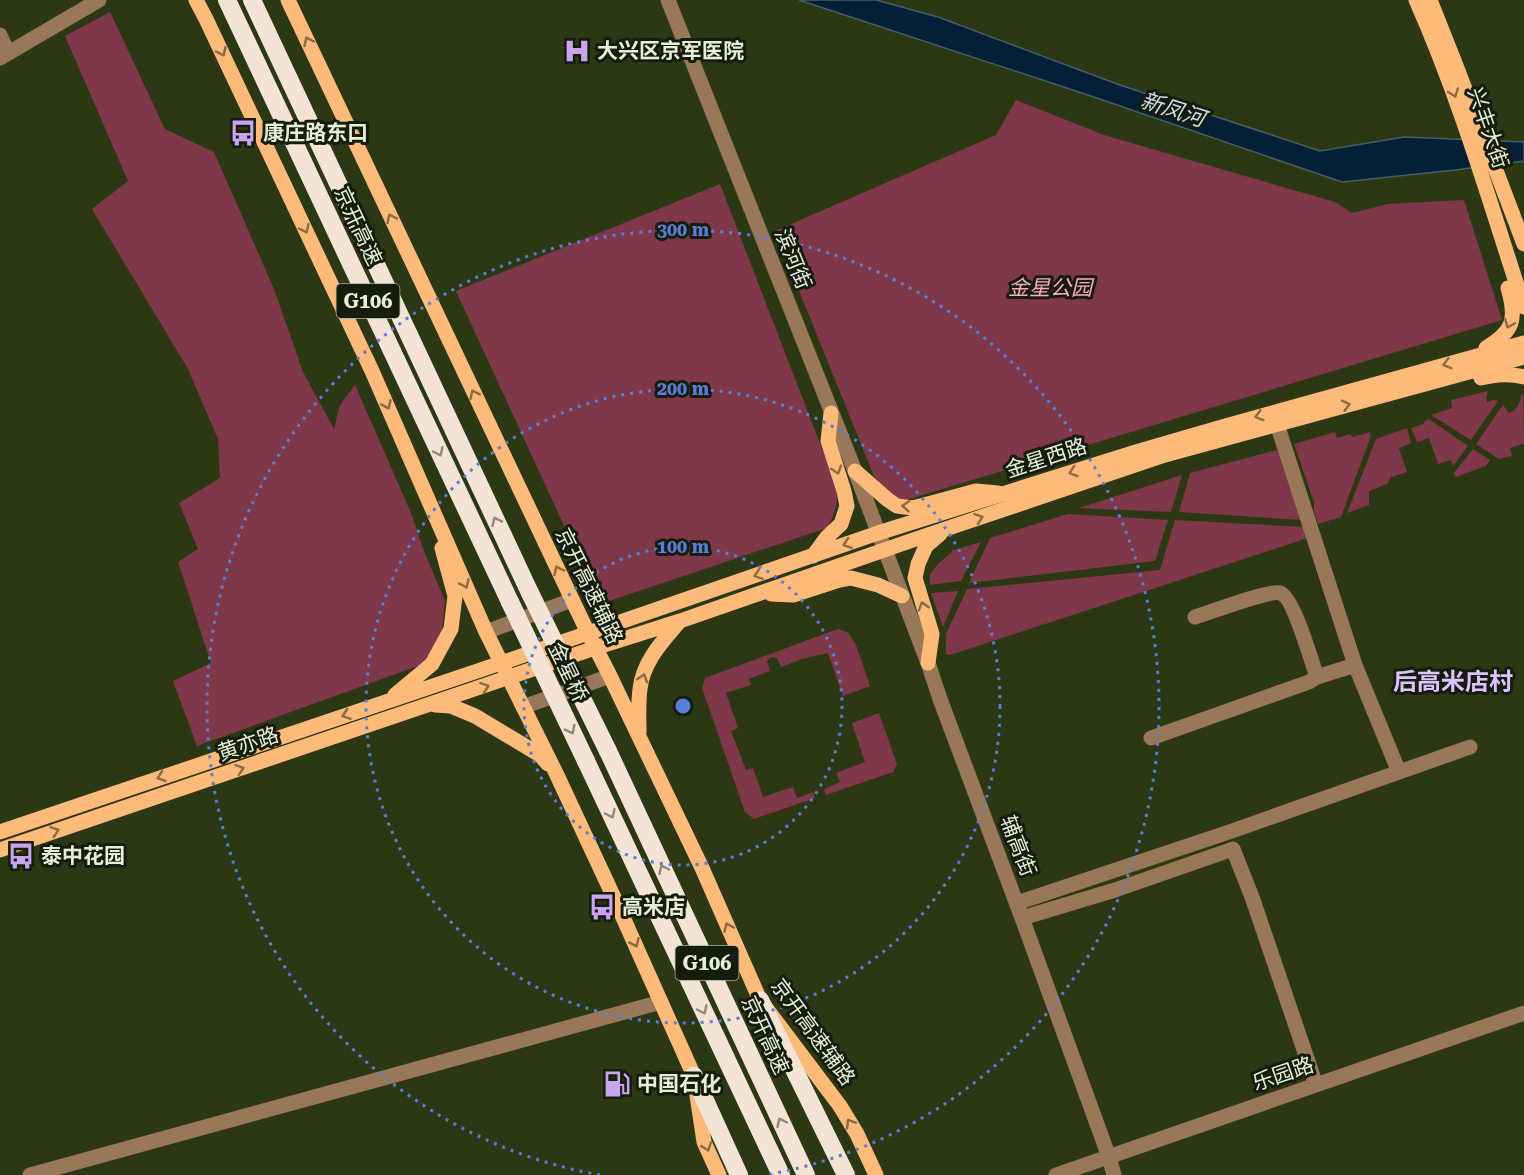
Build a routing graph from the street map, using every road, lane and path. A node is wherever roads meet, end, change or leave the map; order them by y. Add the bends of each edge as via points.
1 (99, 0) edge
2 (196, 0) edge
3 (227, 0) edge
4 (252, 0) edge
5 (288, 0) edge
6 (668, 0) edge
7 (1416, 0) edge
8 (1430, 0) edge
9 (0, 35) edge
10 (4, 55) edge
11 (1471, 120) junction
12 (1499, 228) junction
13 (1524, 244) edge
14 (1524, 307) edge
15 (1524, 343) edge
16 (1472, 357) junction
17 (1524, 357) edge
18 (1524, 377) edge
19 (1422, 384) junction
20 (831, 413) junction
21 (1277, 424) junction
22 (855, 471) junction
23 (1004, 494) junction
24 (442, 530) junction
25 (943, 530) junction
26 (878, 533) junction
27 (884, 550) junction
28 (813, 556) junction
29 (530, 593) joint
30 (762, 593) junction
31 (902, 596) junction
32 (572, 600) junction
33 (510, 602) joint
34 (1195, 617) dead end
35 (680, 621) junction
36 (486, 632) junction
37 (588, 633) junction
38 (595, 648) junction
39 (501, 663) junction
40 (928, 663) junction
41 (1355, 665) junction
42 (610, 676) junction
43 (1317, 677) junction
44 (509, 679) junction
45 (386, 701) junction
46 (429, 705) junction
47 (523, 707) junction
48 (639, 736) junction
49 (1151, 738) dead end
50 (1470, 747) dead end
51 (608, 751) joint
52 (1399, 772) junction
53 (556, 773) junction
54 (0, 832) edge
55 (0, 850) edge
56 (1019, 910) junction
57 (760, 1000) junction
58 (661, 1002) junction
59 (1524, 1013) edge
60 (694, 1076) junction
61 (1317, 1085) junction
62 (1109, 1157) junction
63 (30, 1175) edge
64 (719, 1175) edge
65 (739, 1175) edge
66 (781, 1175) edge
67 (806, 1175) edge
68 (846, 1175) edge
69 (876, 1175) edge
70 (1056, 1175) edge
71 (1114, 1175) edge

1 - 10 street
2 -> 24 main road via 372,371
3 -> 33 highway, 京开高速 / G106
29 -> 4 highway, 京开高速 / G106
32 -> 5 main road, 京开高速辅路
6 - 20 street, 滨河街
7 -> 11 main road, 兴丰大街
8 - 11 main road, 兴丰大街
9 - 10 street
11 - 12 main road, 兴丰大街
11 - 13 main road, 兴丰大街
12 - 14 main road, 兴丰大街
12 -> 16 main road via 1497,252 1514,310 1511,325 1503,337
15 - 16 main road, 金星西路
16 -> 23 main road, 金星西路 via 1221,426
17 - 19 main road, 金星西路
18 - 19 main road via 1497,375 1443,386
21 -> 19 main road, 金星西路
20 - 22 street, 滨河街
20 -> 28 main road via 828,441 847,506 841,524
25 -> 21 main road, 金星西路 via 1165,455
21 - 41 street
23 -> 22 main road via 976,491 913,508 897,506
22 - 26 street, 滨河街
23 - 26 main road, 金星西路
24 -> 36 main road
24 - 45 main road via 442,551 455,596 451,629 432,664
25 - 27 main road, 金星西路
40 -> 25 main road via 932,634 915,579 926,546
26 - 27 street, 辅高街
26 -> 28 main road, 金星西路
27 - 30 main road, 金星西路
27 - 31 street, 辅高街
28 -> 37 main road, 金星西路
29 - 51 highway, 金星桥 / G106, bridge
30 - 31 main road via 793,595 851,578
30 - 35 main road, 金星西路
31 - 40 street, 辅高街
32 - 36 street
32 - 37 main road, 京开高速辅路
33 -> 66 highway, 金星桥 / G106, bridge
34 - 43 street via 1280,592 1294,609
35 - 38 main road, 金星西路
48 -> 35 main road via 640,688 646,668 657,647
36 - 39 main road
37 - 38 main road, 京开高速辅路
37 - 39 main road, 金星西路
38 - 42 main road, 京开高速辅路
38 - 44 main road, 金星西路
39 - 44 main road
39 - 45 main road, 黄亦路
40 - 56 street, 辅高街
41 - 43 street
41 - 52 street
42 - 47 street
42 - 48 main road, 京开高速辅路
43 - 49 street
46 -> 44 main road, 黄亦路
44 - 47 main road
45 -> 54 main road, 黄亦路
46 - 53 main road via 451,706 475,716 540,755
55 -> 46 main road, 黄亦路
47 - 53 main road
57 -> 48 main road, 京开高速辅路
50 - 52 street
67 -> 51 highway, 京开高速 / G106
52 - 56 street
53 -> 58 main road
56 - 61 street via 1115,890 1233,849
56 - 62 street, 辅高街
57 - 68 highway
69 -> 57 main road, 京开高速辅路 via 840,1106
58 - 60 main road
58 - 63 street
59 - 61 street, 乐园路
60 -> 64 main road via 704,1142
60 - 65 highway
61 - 62 street, 乐园路
62 - 70 street, 乐园路
62 - 71 street, 辅高街

